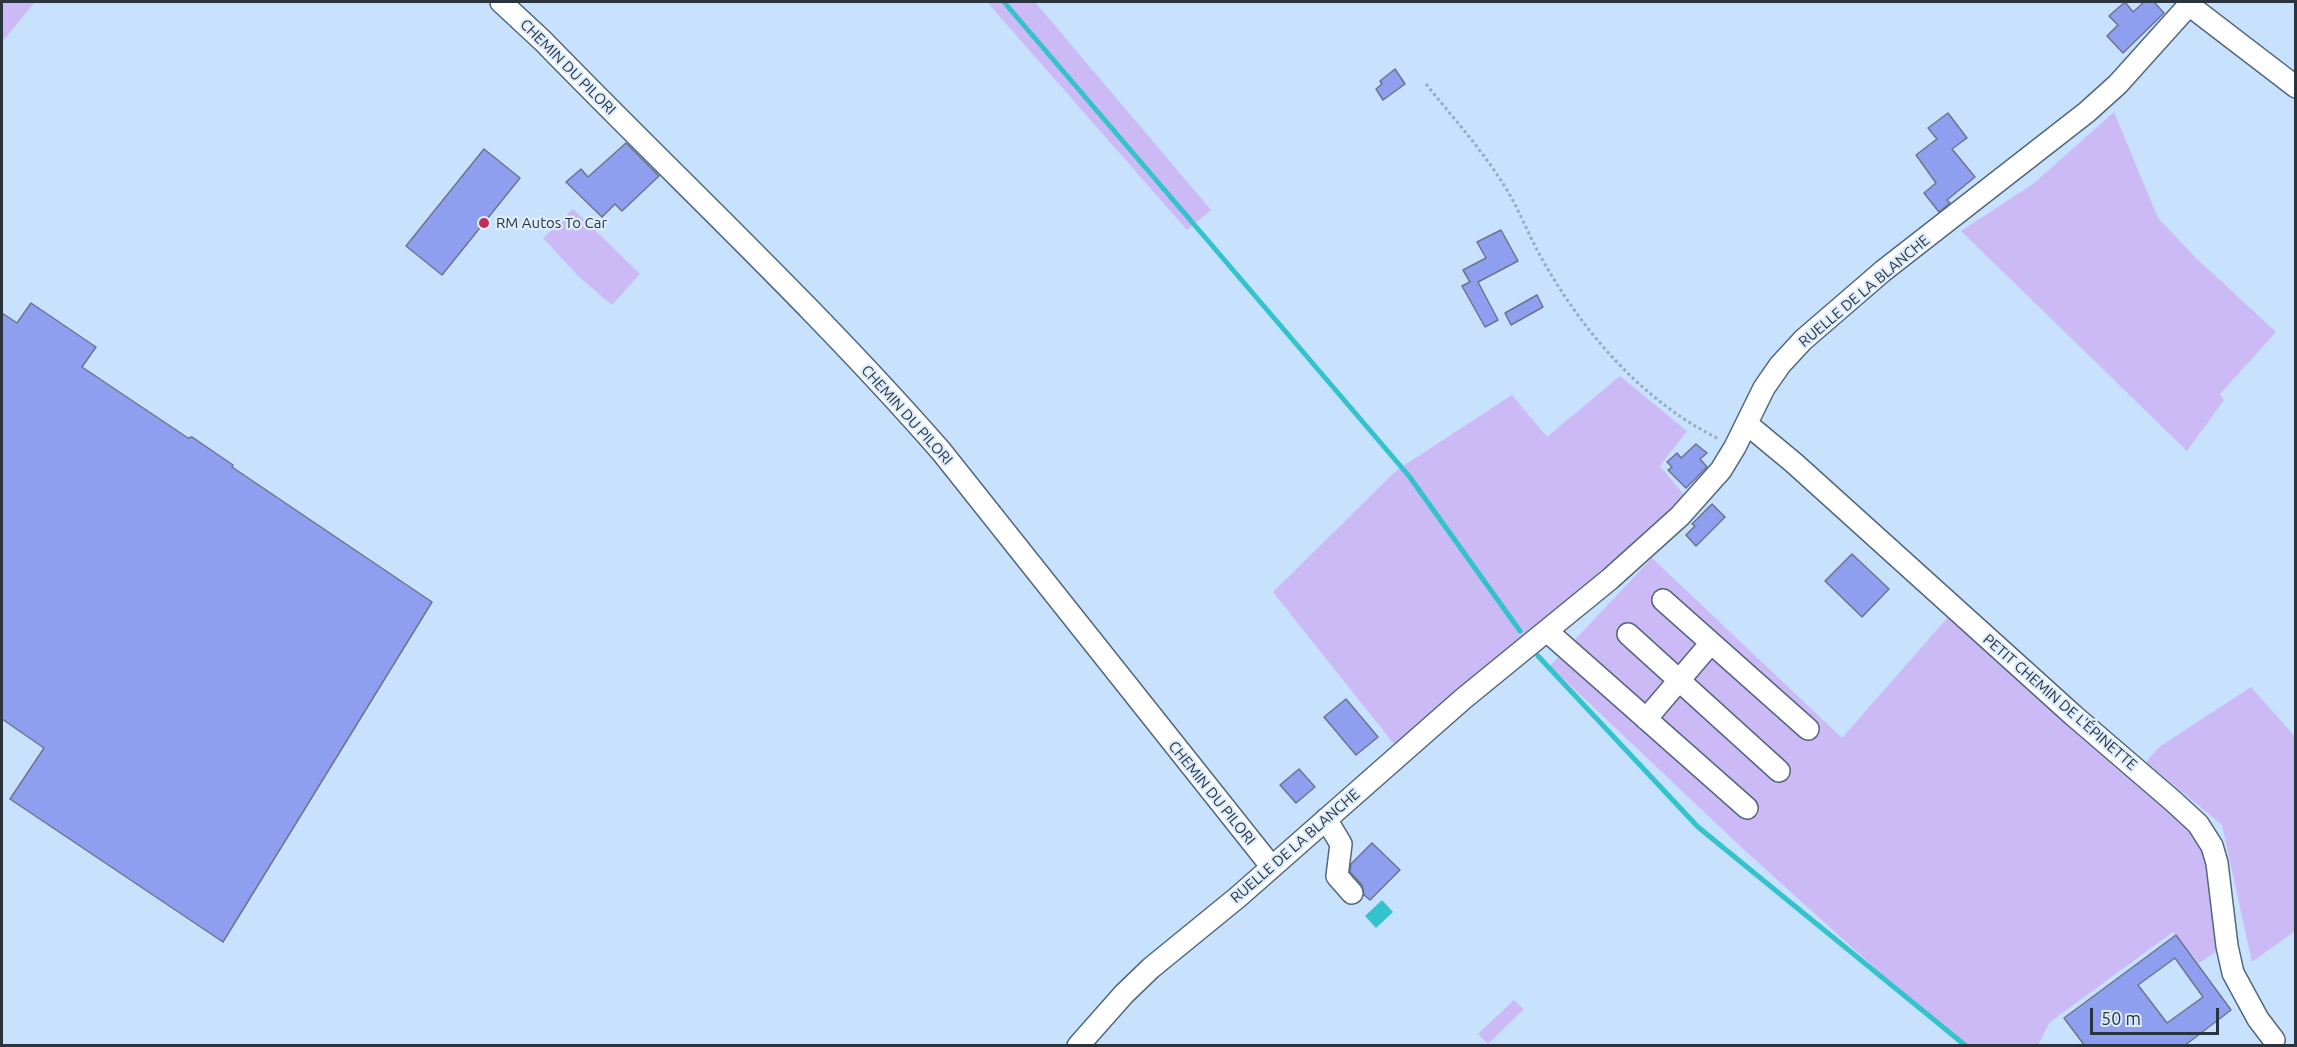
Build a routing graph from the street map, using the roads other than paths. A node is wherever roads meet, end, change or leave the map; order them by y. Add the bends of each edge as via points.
1 (501, 2) edge
2 (2189, 3) edge
3 (2295, 87) edge
4 (1747, 424) junction
5 (1663, 600) dead end
6 (1548, 632) junction
7 (1628, 634) dead end
8 (1712, 643) junction
9 (1680, 680) junction
10 (1646, 719) junction
11 (1808, 729) dead end
12 (1779, 771) dead end
13 (1747, 808) dead end
14 (1326, 819) junction
15 (1271, 866) junction
16 (1352, 893) dead end
17 (2274, 1040) dead end
18 (1078, 1046) edge

1 - 15 street, CHEMIN DU PILORI via 910,415
2 - 3 street
2 - 4 street, RUELLE DE LA BLANCHE via 2118,84 2087,112 1883,271 1803,340 1772,376
4 - 6 street, RUELLE DE LA BLANCHE via 1714,478 1680,516
4 - 17 street, PETIT CHEMIN DE L'ÉPINETTE via 2198,824 2217,863 2233,974
5 - 8 street
6 - 10 street
6 - 14 street, RUELLE DE LA BLANCHE via 1463,699
7 - 9 street
8 - 9 street
8 - 11 street
9 - 10 street
9 - 12 street
10 - 13 street
14 - 15 street, RUELLE DE LA BLANCHE
14 - 16 street via 1341,843 1337,876
15 - 18 street, RUELLE DE LA BLANCHE via 1151,968

